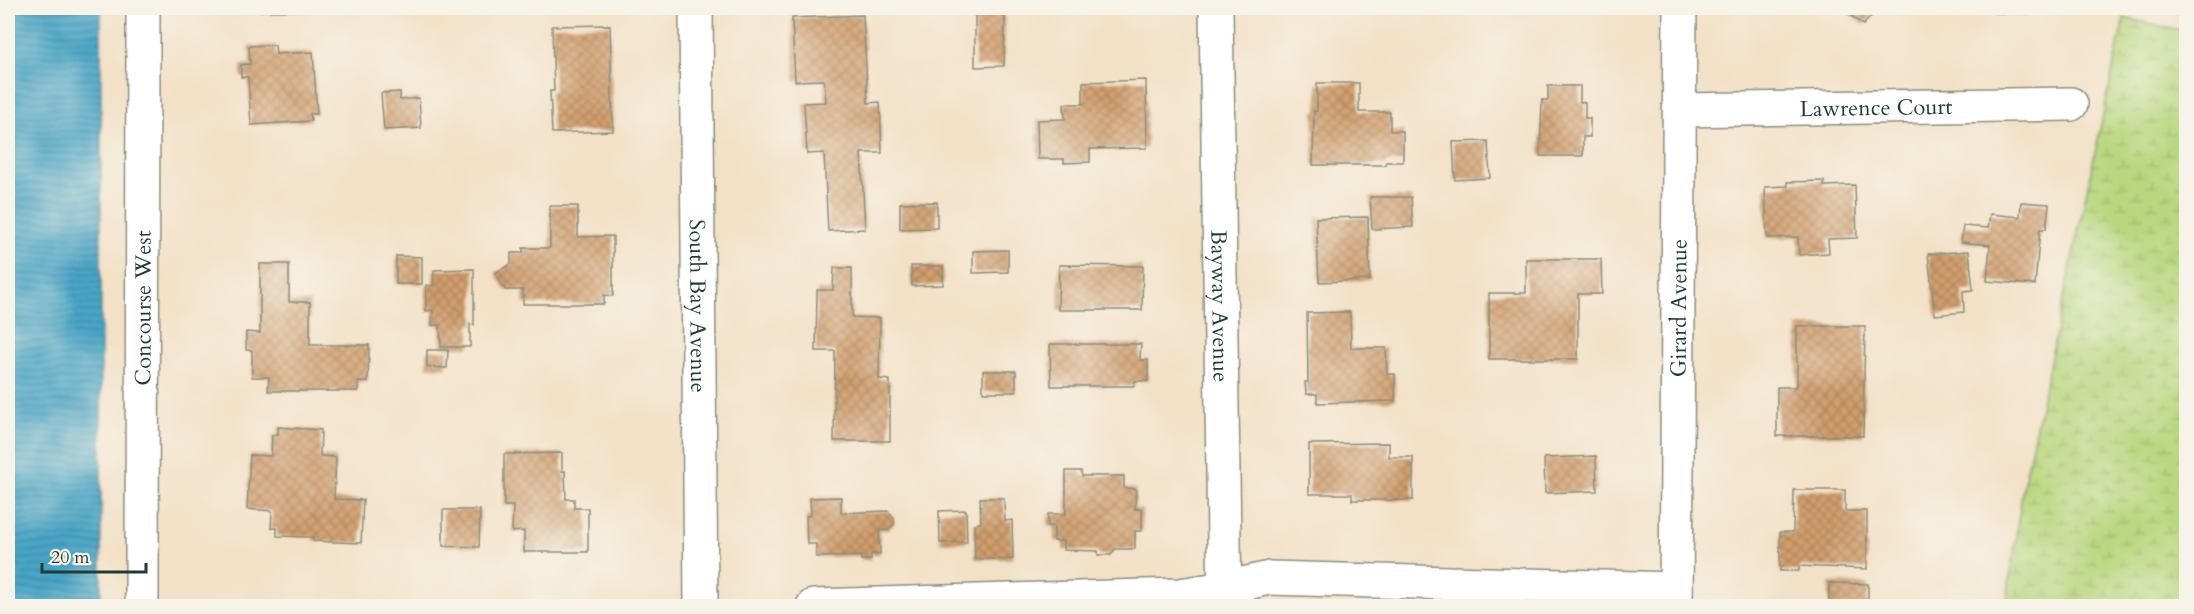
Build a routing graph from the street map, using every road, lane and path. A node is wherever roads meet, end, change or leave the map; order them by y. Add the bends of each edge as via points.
1 (143, 8) edge
2 (696, 8) edge
3 (1216, 8) edge
4 (1680, 8) edge
5 (2071, 104) dead end
6 (1681, 110) junction
7 (1225, 597) edge
8 (1676, 598) edge
9 (142, 606) edge
10 (701, 606) edge
11 (813, 606) edge

1 - 9 street, Concourse West
2 - 10 street, South Bay Avenue
3 - 7 street, Bayway Avenue
4 - 6 street, Girard Avenue
5 - 6 street, Lawrence Court
6 - 8 street, Girard Avenue
7 - 8 street via 1269,578
7 - 11 street via 1179,595

